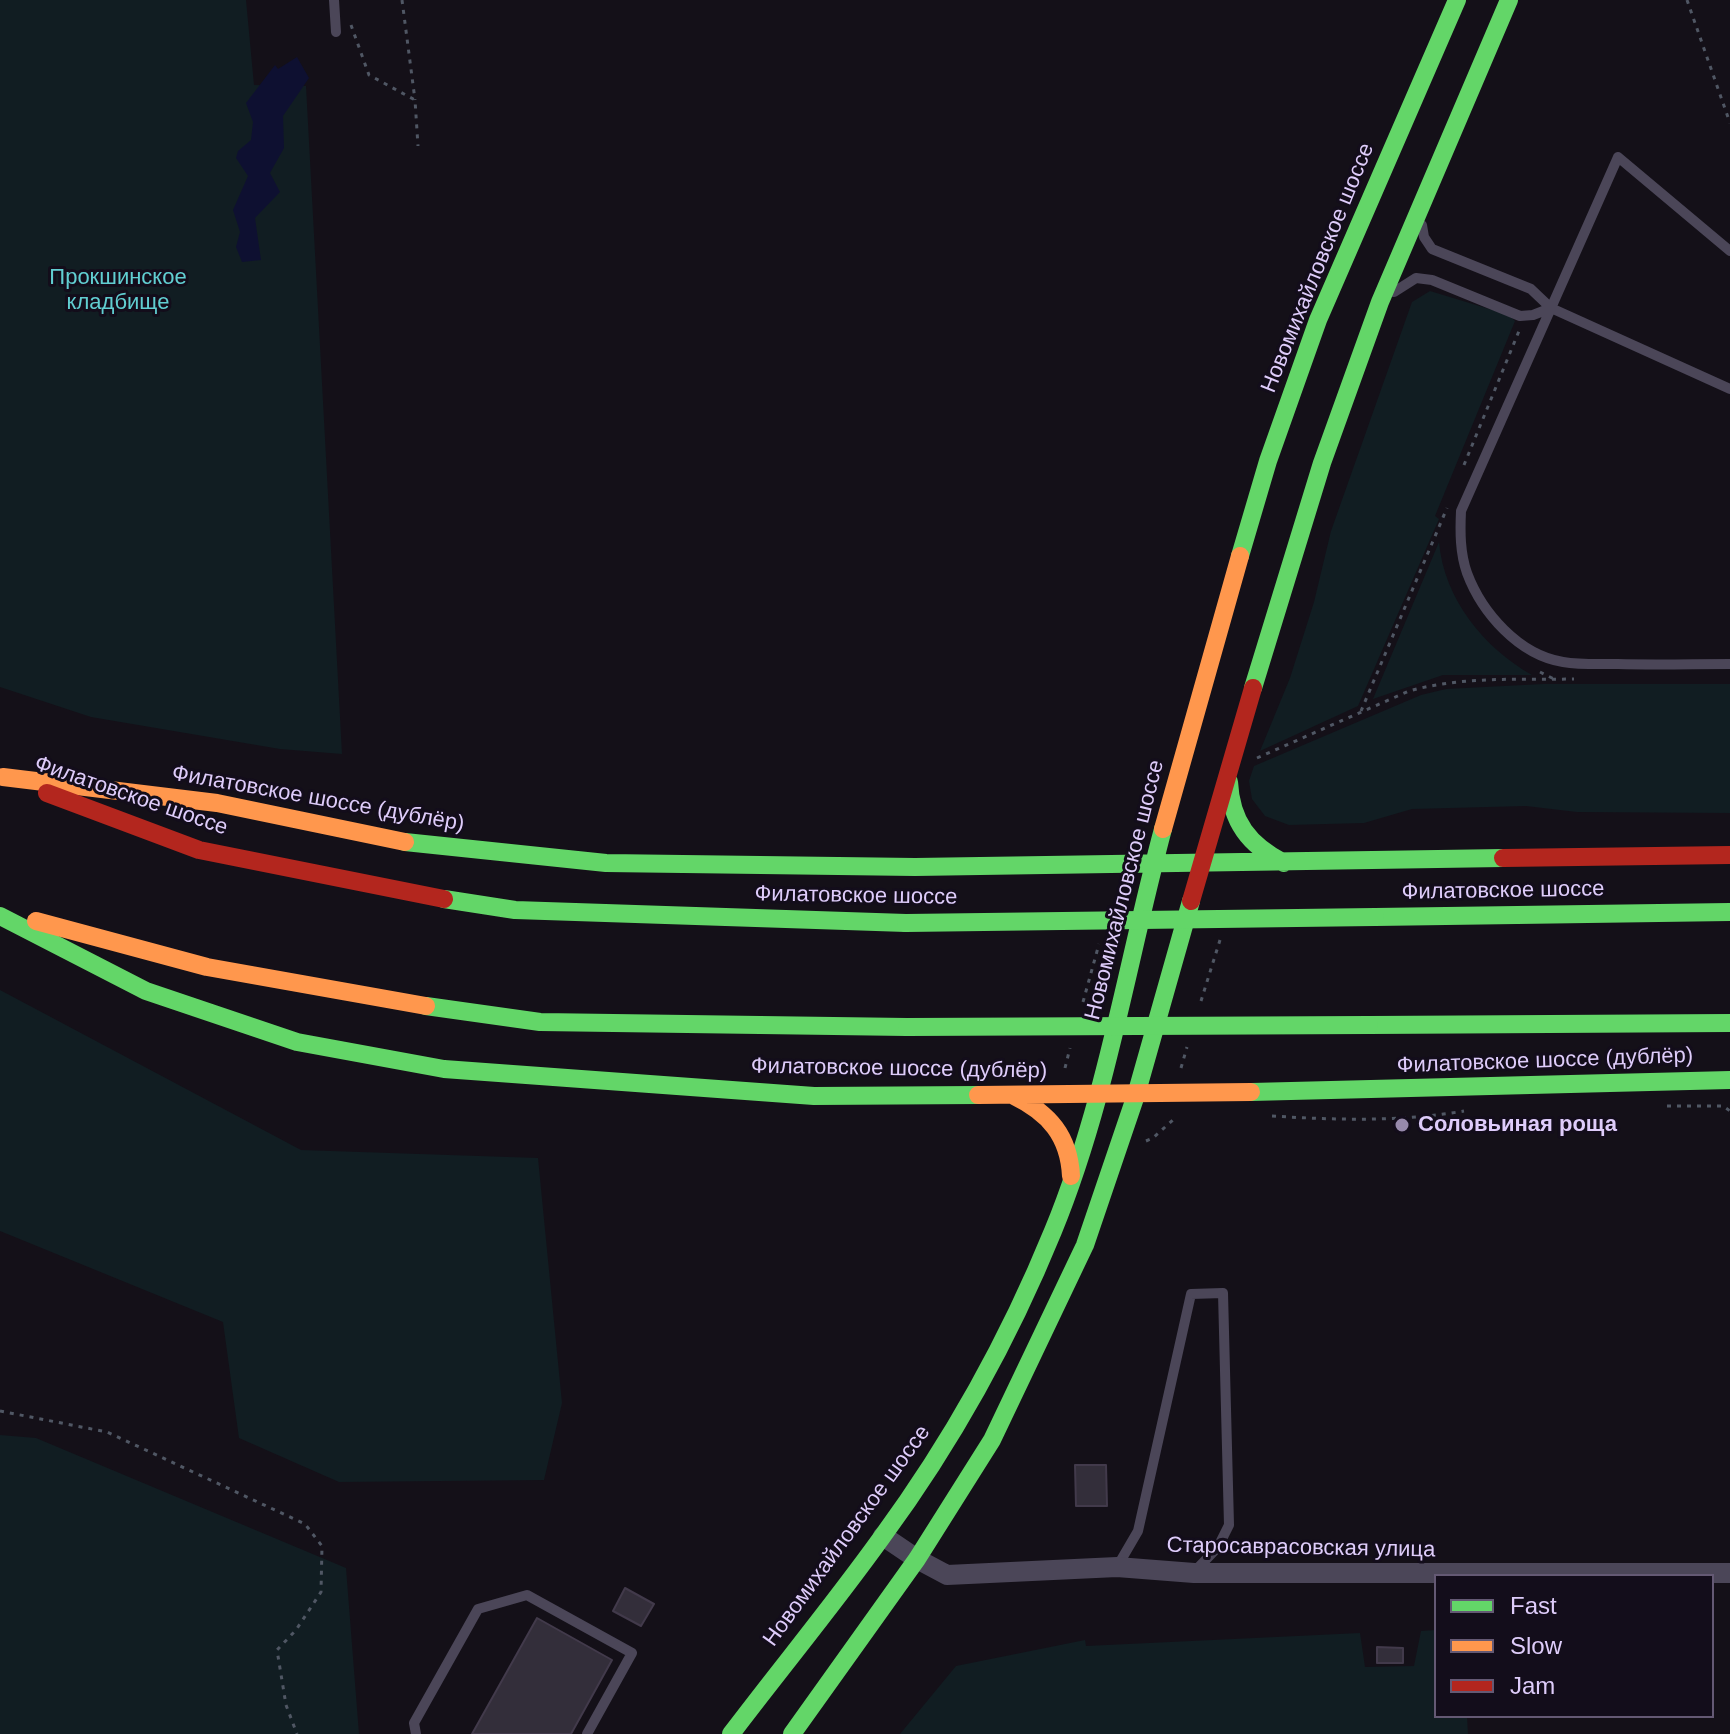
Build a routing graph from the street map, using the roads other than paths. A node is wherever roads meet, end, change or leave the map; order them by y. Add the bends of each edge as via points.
1 (334, 0) edge
2 (1457, 0) edge
3 (1509, 0) edge
4 (336, 32) dead end
5 (1423, 198) junction
6 (1730, 251) edge
7 (1380, 302) junction
8 (1551, 308) junction
9 (1730, 389) edge
10 (1730, 664) edge
11 (1228, 769) junction
12 (2, 776) edge
13 (1730, 855) edge
14 (1284, 863) junction
15 (1154, 864) junction
16 (1202, 864) junction
17 (1730, 912) edge
18 (0, 914) edge
19 (1730, 1023) edge
20 (1730, 1080) edge
21 (1013, 1095) junction
22 (1100, 1095) junction
23 (1136, 1095) junction
24 (1070, 1183) junction
25 (883, 1536) junction
26 (917, 1559) junction
27 (1117, 1567) junction
28 (1194, 1573) junction
29 (1730, 1573) edge
30 (416, 1734) edge
31 (587, 1734) edge
32 (731, 1734) edge
33 (792, 1734) edge

1 - 4 lane
2 - 15 main road, Новомихайловское шоссе via 1318,320 1268,461
3 - 5 main road
5 - 7 main road
5 - 8 lane via 1424,237 1432,249 1531,289
6 - 8 lane via 1618,157
7 - 8 lane via 1416,278 1520,316
7 - 11 main road via 1322,463
8 - 9 lane
8 - 10 lane via 1461,511 1459,539 1476,591 1521,645 1562,662
11 - 14 main road via 1232,814 1240,828 1265,854
11 - 16 main road
12 - 15 main road, Филатовское шоссе (дублёр) via 217,803 416,844 606,863
12 - 17 main road, Филатовское шоссе, bridge via 199,850 515,910 906,923
13 - 14 main road, Филатовское шоссе (дублёр)
14 - 16 main road, Филатовское шоссе (дублёр)
15 - 16 main road, Филатовское шоссе (дублёр)
15 - 22 main road, Новомихайловское шоссе
16 - 23 main road
18 - 19 main road, bridge via 207,967 381,1000 540,1022 907,1027
18 - 21 main road, Филатовское шоссе (дублёр) via 146,991 297,1042 429,1066 814,1096
20 - 23 main road, Филатовское шоссе (дублёр)
21 - 22 main road, Филатовское шоссе (дублёр)
21 - 24 main road via 1055,1124 1071,1162
22 - 23 main road, Филатовское шоссе (дублёр)
22 - 24 main road, Новомихайловское шоссе
23 - 26 main road via 1085,1245 1040,1343 992,1440
24 - 25 main road, Новомихайловское шоссе via 1008,1331 957,1424
25 - 26 street, Старосаврасовская улица
25 - 32 main road, Новомихайловское шоссе
26 - 27 street, Старосаврасовская улица via 947,1575
26 - 33 main road
27 - 28 street, Старосаврасовская улица
27 - 28 lane via 1138,1531 1191,1294 1223,1293 1229,1525 1218,1547
28 - 29 street, Старосаврасовская улица
30 - 31 lane via 414,1723 478,1609 527,1595 632,1653

